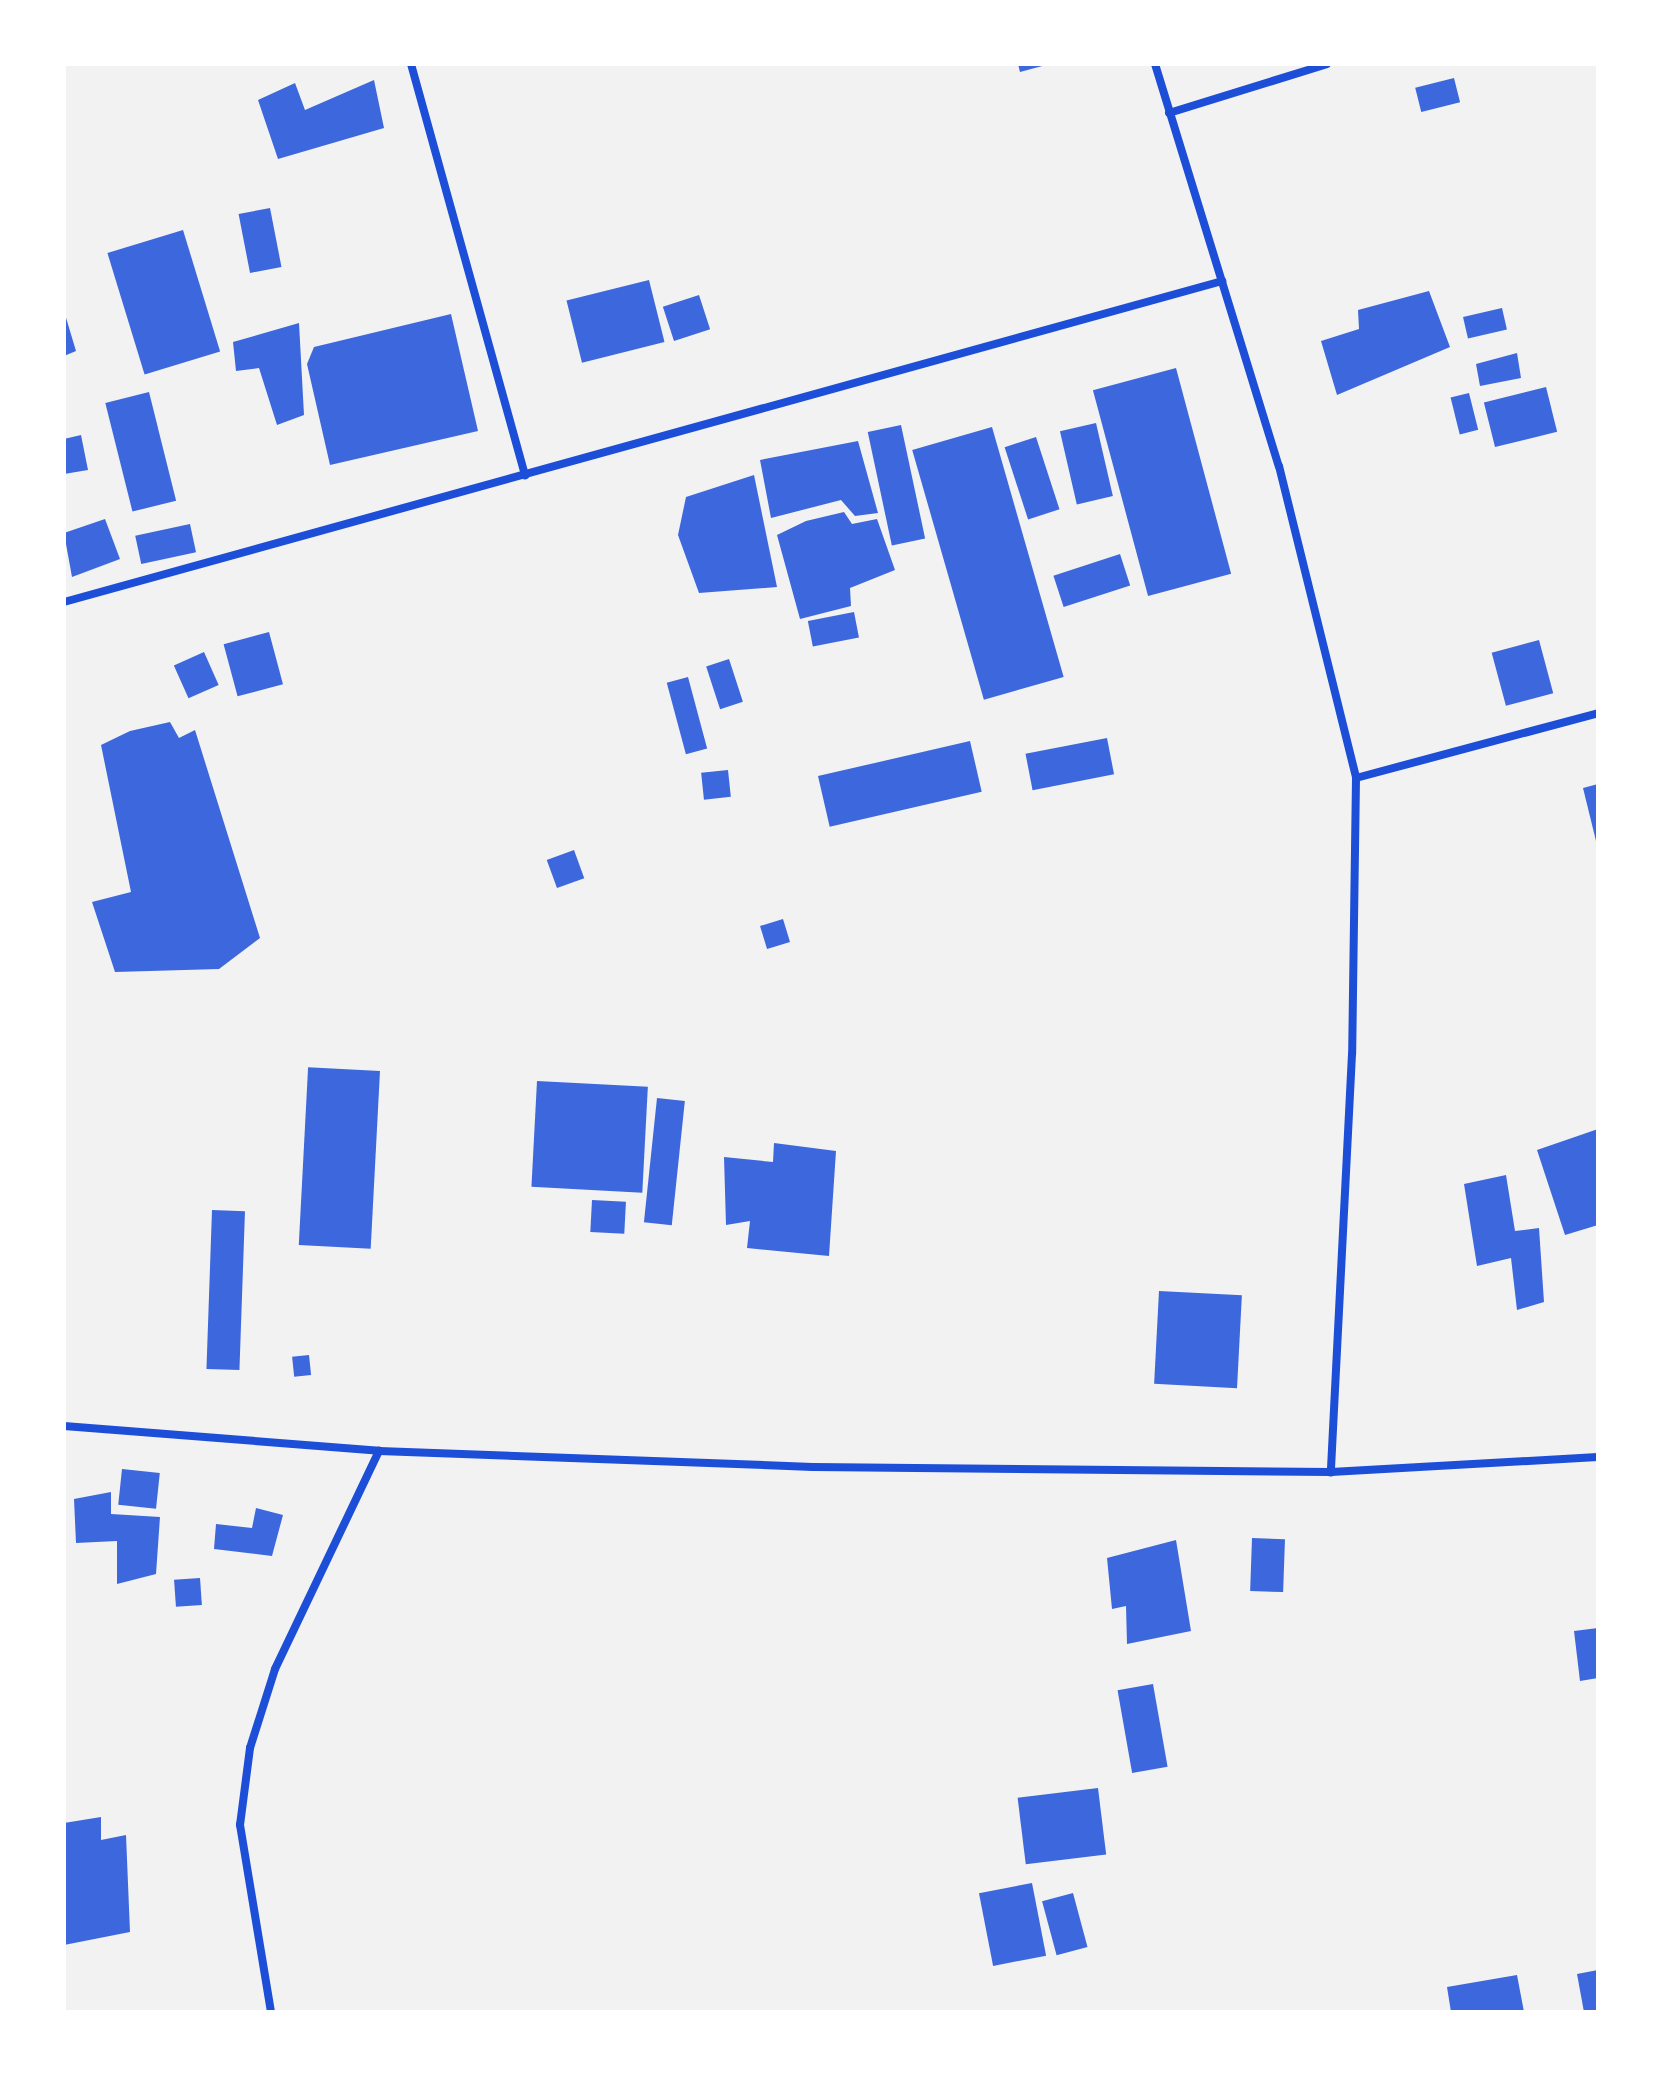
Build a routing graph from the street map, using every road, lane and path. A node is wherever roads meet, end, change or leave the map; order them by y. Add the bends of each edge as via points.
1 (411, 64) edge
2 (1155, 64) edge
3 (1327, 64) edge
4 (1169, 113) junction
5 (1222, 281) junction
6 (525, 476) junction
7 (64, 602) edge
8 (1598, 713) edge
9 (1356, 778) junction
10 (64, 1426) edge
11 (379, 1451) junction
12 (1598, 1457) edge
13 (1331, 1472) junction
14 (271, 2012) edge

1 - 6 street
2 - 4 street
3 - 4 street
4 - 5 street
5 - 6 street
5 - 9 street via 1279,466
6 - 7 street
8 - 9 street
9 - 13 street via 1352,1054
10 - 11 street
11 - 13 street via 813,1467
11 - 14 street via 275,1669 250,1748 240,1825
12 - 13 street

